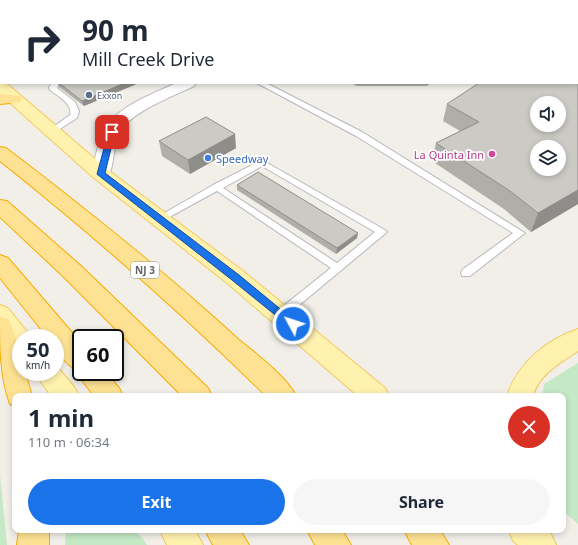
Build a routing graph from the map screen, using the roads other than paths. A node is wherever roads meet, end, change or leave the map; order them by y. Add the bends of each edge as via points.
1 (54, 84) edge
2 (186, 84) edge
3 (263, 84) edge
4 (0, 86) edge
5 (7, 99) edge
6 (52, 132) junction
7 (0, 152) edge
8 (101, 174) junction
9 (216, 187) junction
10 (0, 206) edge
11 (159, 219) junction
12 (0, 263) edge
13 (338, 268) junction
14 (466, 273) dead end
15 (0, 314) edge
16 (281, 314) junction
17 (0, 326) edge
18 (12, 329) edge
19 (578, 339) edge
20 (72, 350) edge
21 (54, 381) edge
22 (98, 381) edge
23 (18, 393) edge
24 (64, 393) edge
25 (108, 393) edge
26 (196, 393) edge
27 (280, 393) edge
28 (373, 393) edge
29 (521, 393) edge
30 (34, 533) edge
31 (177, 533) edge
32 (223, 533) edge
33 (325, 533) edge
34 (422, 533) edge
35 (527, 533) edge
36 (542, 533) edge
37 (33, 545) edge
38 (187, 545) edge
39 (233, 545) edge
40 (335, 545) edge
41 (433, 545) edge
42 (540, 545) edge
43 (545, 545) edge

1 - 6 lane via 54,88 72,104 75,111 74,116
2 - 8 street via 133,112 115,126
3 - 14 lane via 359,134 520,233
4 - 5 main road
5 - 6 main road
6 - 8 main road
7 - 27 highway, NJ 3 via 105,235
8 - 11 main road
9 - 11 lane
9 - 13 lane
9 - 13 lane via 262,163 382,232
10 - 26 highway via 105,302
11 - 16 main road
12 - 20 highway
13 - 16 lane
15 - 18 main road
16 - 28 main road
17 - 23 highway
19 - 29 main road via 542,363 529,376
21 - 24 main road
22 - 25 highway
30 - 37 highway
31 - 38 main road
32 - 39 highway
33 - 40 highway
34 - 41 highway
35 - 42 main road
36 - 43 main road

